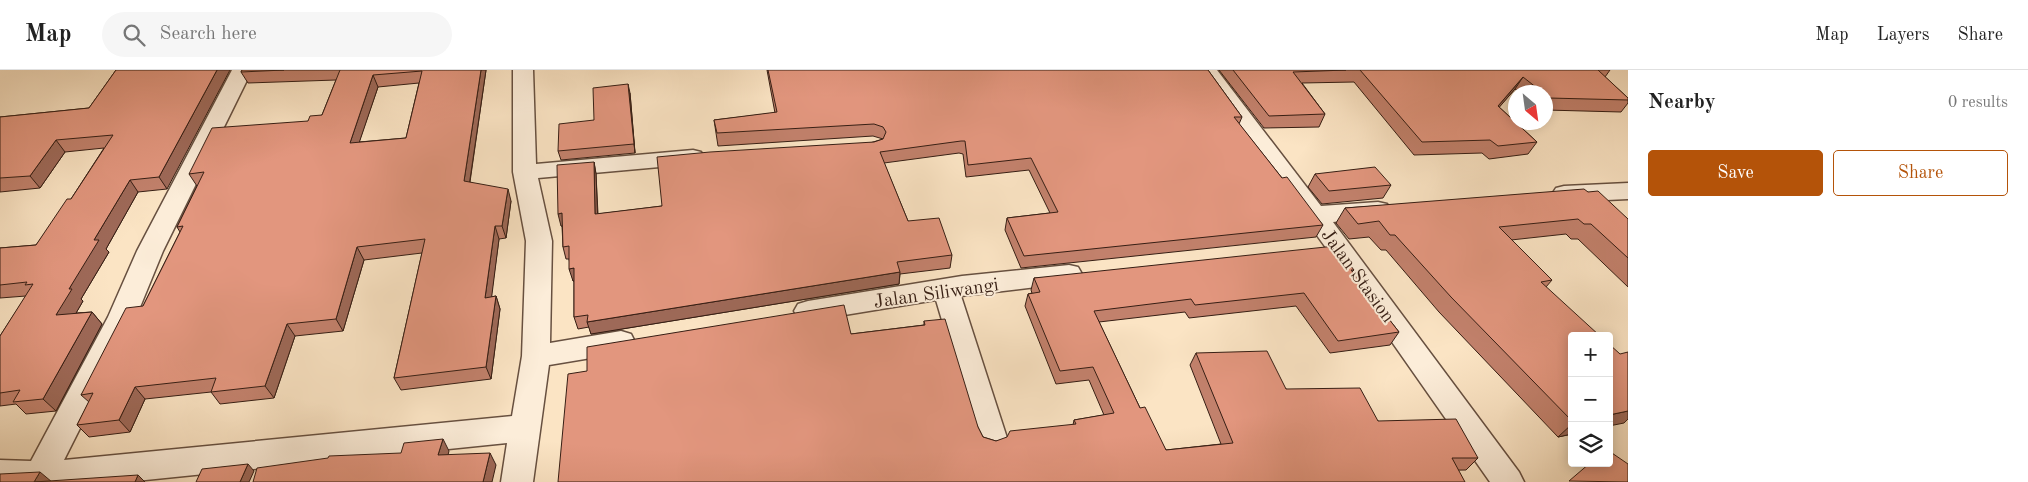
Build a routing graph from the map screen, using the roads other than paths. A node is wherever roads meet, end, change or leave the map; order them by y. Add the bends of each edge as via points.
1 (242, 70) edge
2 (523, 70) edge
3 (1207, 70) edge
4 (711, 155) edge
5 (525, 172) junction
6 (1628, 191) edge
7 (1538, 196) edge
8 (1396, 208) edge
9 (1314, 215) junction
10 (1338, 246) junction
11 (1309, 249) edge
12 (1094, 272) edge
13 (946, 289) junction
14 (780, 316) edge
15 (643, 338) edge
16 (536, 356) junction
17 (525, 428) junction
18 (992, 438) edge
19 (0, 474) edge
20 (40, 475) junction
21 (517, 482) edge
22 (1508, 482) edge

1 - 20 street via 154,243 122,317
2 - 5 street
3 - 9 street, Jalan Stasion
4 - 5 street
5 - 16 street via 539,241
6 - 7 street
8 - 9 street
9 - 10 street, Jalan Stasion
10 - 11 street
10 - 22 street, Jalan Stasion
12 - 13 street, Jalan Siliwangi
13 - 14 street, Jalan Siliwangi
13 - 18 street
15 - 16 street
16 - 17 street
17 - 20 street
17 - 21 street
19 - 20 street

